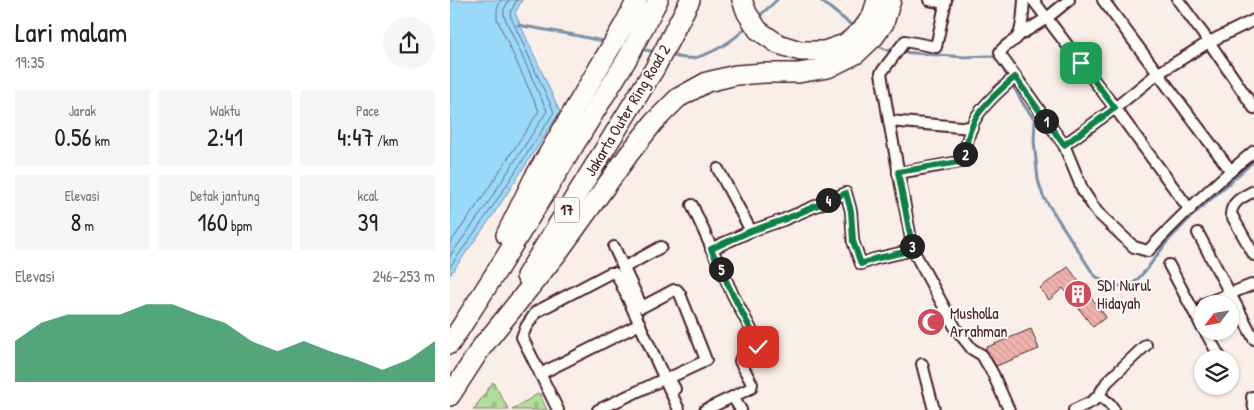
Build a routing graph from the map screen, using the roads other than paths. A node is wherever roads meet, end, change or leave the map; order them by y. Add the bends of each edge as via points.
1 (636, 0) edge
2 (658, 0) edge
3 (690, 0) edge
4 (877, 0) edge
5 (891, 0) edge
6 (929, 0) edge
7 (1024, 0) edge
8 (1033, 0) edge
9 (1069, 0) edge
10 (1103, 0) edge
11 (1178, 0) edge
12 (945, 2) edge
13 (744, 7) edge
14 (1047, 18) junction
15 (1254, 20) edge
16 (1018, 36) junction
17 (1210, 42) junction
18 (1157, 74) junction
19 (1015, 77) junction
20 (1115, 108) junction
21 (1254, 108) edge
22 (889, 121) junction
23 (972, 128) junction
24 (1064, 145) junction
25 (1254, 150) edge
26 (718, 169) dead end
27 (1231, 171) junction
28 (898, 172) junction
29 (1254, 191) edge
30 (692, 205) dead end
31 (1190, 210) junction
32 (751, 231) junction
33 (1198, 234) dead end
34 (1250, 237) edge
35 (614, 247) dead end
36 (661, 247) dead end
37 (711, 249) junction
38 (913, 250) junction
39 (1254, 255) edge
40 (1169, 265) dead end
41 (623, 268) junction
42 (1254, 284) edge
43 (1229, 294) junction
44 (1192, 309) joint
45 (1194, 313) edge
46 (640, 324) junction
47 (1254, 338) edge
48 (451, 343) edge
49 (1146, 345) dead end
50 (478, 352) junction
51 (922, 364) dead end
52 (540, 374) junction
53 (664, 379) junction
54 (450, 396) edge
55 (1099, 396) junction
56 (734, 397) junction
57 (1252, 397) dead end
58 (1254, 408) edge
59 (558, 410) edge
60 (598, 410) edge
61 (679, 410) edge
62 (686, 410) edge
63 (705, 410) edge
64 (741, 410) edge
65 (934, 410) edge
66 (1009, 410) edge
67 (1074, 410) edge
68 (1114, 410) edge

1 - 48 highway via 534,178
2 - 48 highway, Jakarta Outer Ring Road 2 / 17 via 627,59
3 - 50 highway, Jakarta Outer Ring Road 2 / 17 via 655,68
4 - 13 highway via 872,16 861,32 845,44 824,51 800,51 778,44 758,30
5 - 50 highway via 884,23 874,37 856,54 828,68 798,73 736,75 707,82 678,98 654,122 559,251
6 - 12 street
7 - 16 street
8 - 14 street
9 - 14 street
10 - 18 street
11 - 17 street
12 - 22 street via 936,47 899,48 882,73
14 - 16 street
14 - 20 street
15 - 17 street
16 - 19 street via 1000,52
17 - 18 street
17 - 21 street
18 - 20 street
18 - 27 street
19 - 23 street via 976,117
19 - 24 street
20 - 24 street
20 - 31 street
22 - 23 street
22 - 28 street
23 - 28 street via 965,161
24 - 31 street via 1089,202 1134,247 1148,251
25 - 27 street
26 - 32 street
27 - 31 street
28 - 38 street
29 - 34 street via 1232,207 1231,214
30 - 37 street
32 - 37 street
32 - 38 street via 846,193 853,241 861,264
33 - 43 street
34 - 39 street
35 - 41 street
36 - 41 street
37 - 56 street via 758,343 758,347 740,361 752,386
38 - 66 street via 956,329 972,349 982,355
40 - 44 street
41 - 62 street via 642,307 674,290 680,294 706,360 670,380
42 - 43 street
43 - 47 street
44 - 45 street
46 - 52 street
46 - 52 street via 618,276 610,273 536,312 522,337
46 - 53 street
49 - 55 street via 1106,382
50 - 54 highway, Jakarta Outer Ring Road 2 / 17
51 - 65 street
52 - 59 street
53 - 60 street
53 - 61 street
55 - 67 street
55 - 68 street
56 - 63 street
56 - 64 street
57 - 58 street

